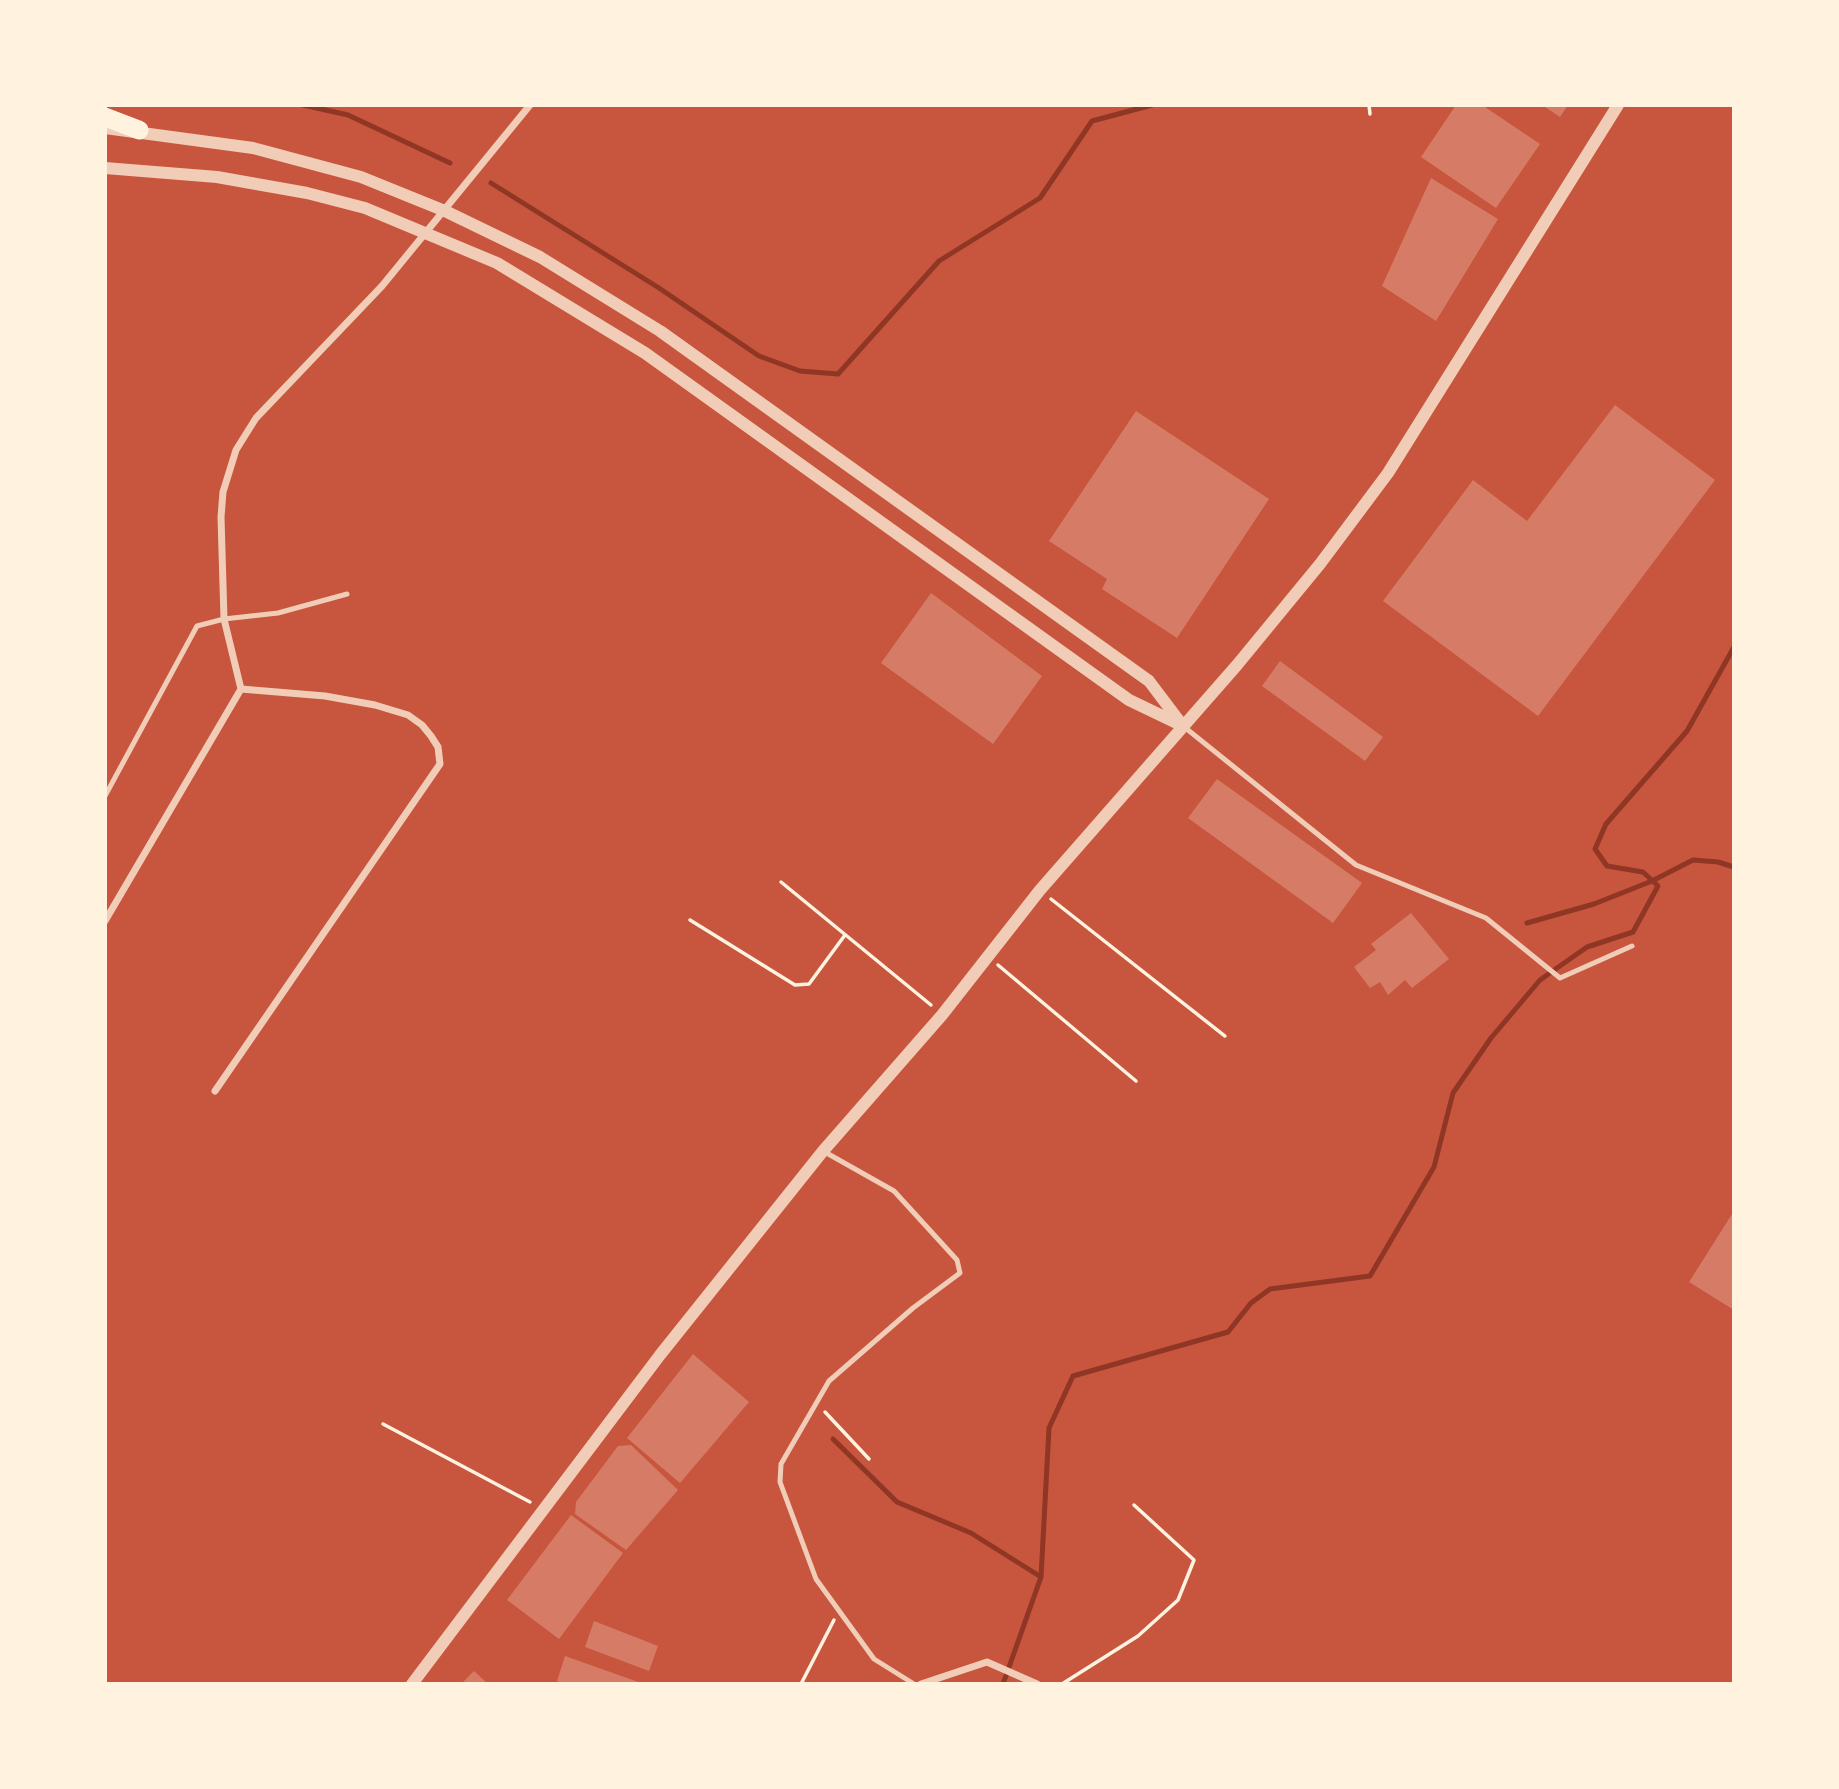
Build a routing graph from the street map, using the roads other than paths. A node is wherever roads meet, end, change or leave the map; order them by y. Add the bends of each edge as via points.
1 (530, 105) edge
2 (1618, 105) edge
3 (105, 117) edge
4 (105, 128) edge
5 (139, 130) junction
6 (105, 168) edge
7 (445, 211) junction
8 (426, 232) junction
9 (347, 594) dead end
10 (224, 619) junction
11 (241, 689) junction
12 (1183, 726) junction
13 (105, 796) edge
14 (105, 921) edge
15 (1632, 946) dead end
16 (215, 1091) dead end
17 (823, 1151) junction
18 (412, 1684) edge
19 (914, 1684) edge
20 (921, 1684) edge
21 (1037, 1684) edge

1 - 7 street
2 - 12 street via 1388,473 1312,574
3 - 5 highway
4 - 5 street
5 - 7 street via 293,158 377,183
6 - 8 street via 261,183 347,203
7 - 8 street
7 - 12 street via 540,257 660,331 1149,681
8 - 10 street via 383,286 256,418 236,450 223,492
8 - 12 street via 497,263 621,337 1129,700
9 - 10 lane via 278,613
10 - 11 street
10 - 13 lane via 197,626
11 - 14 street
11 - 16 street via 324,695 408,715 431,736 440,764
12 - 15 lane via 1356,865 1486,918 1560,978
12 - 17 street
17 - 18 street via 660,1354
17 - 19 lane via 894,1191 957,1260 960,1273 829,1381 781,1464 780,1482 816,1579 874,1659
20 - 21 street via 987,1662

